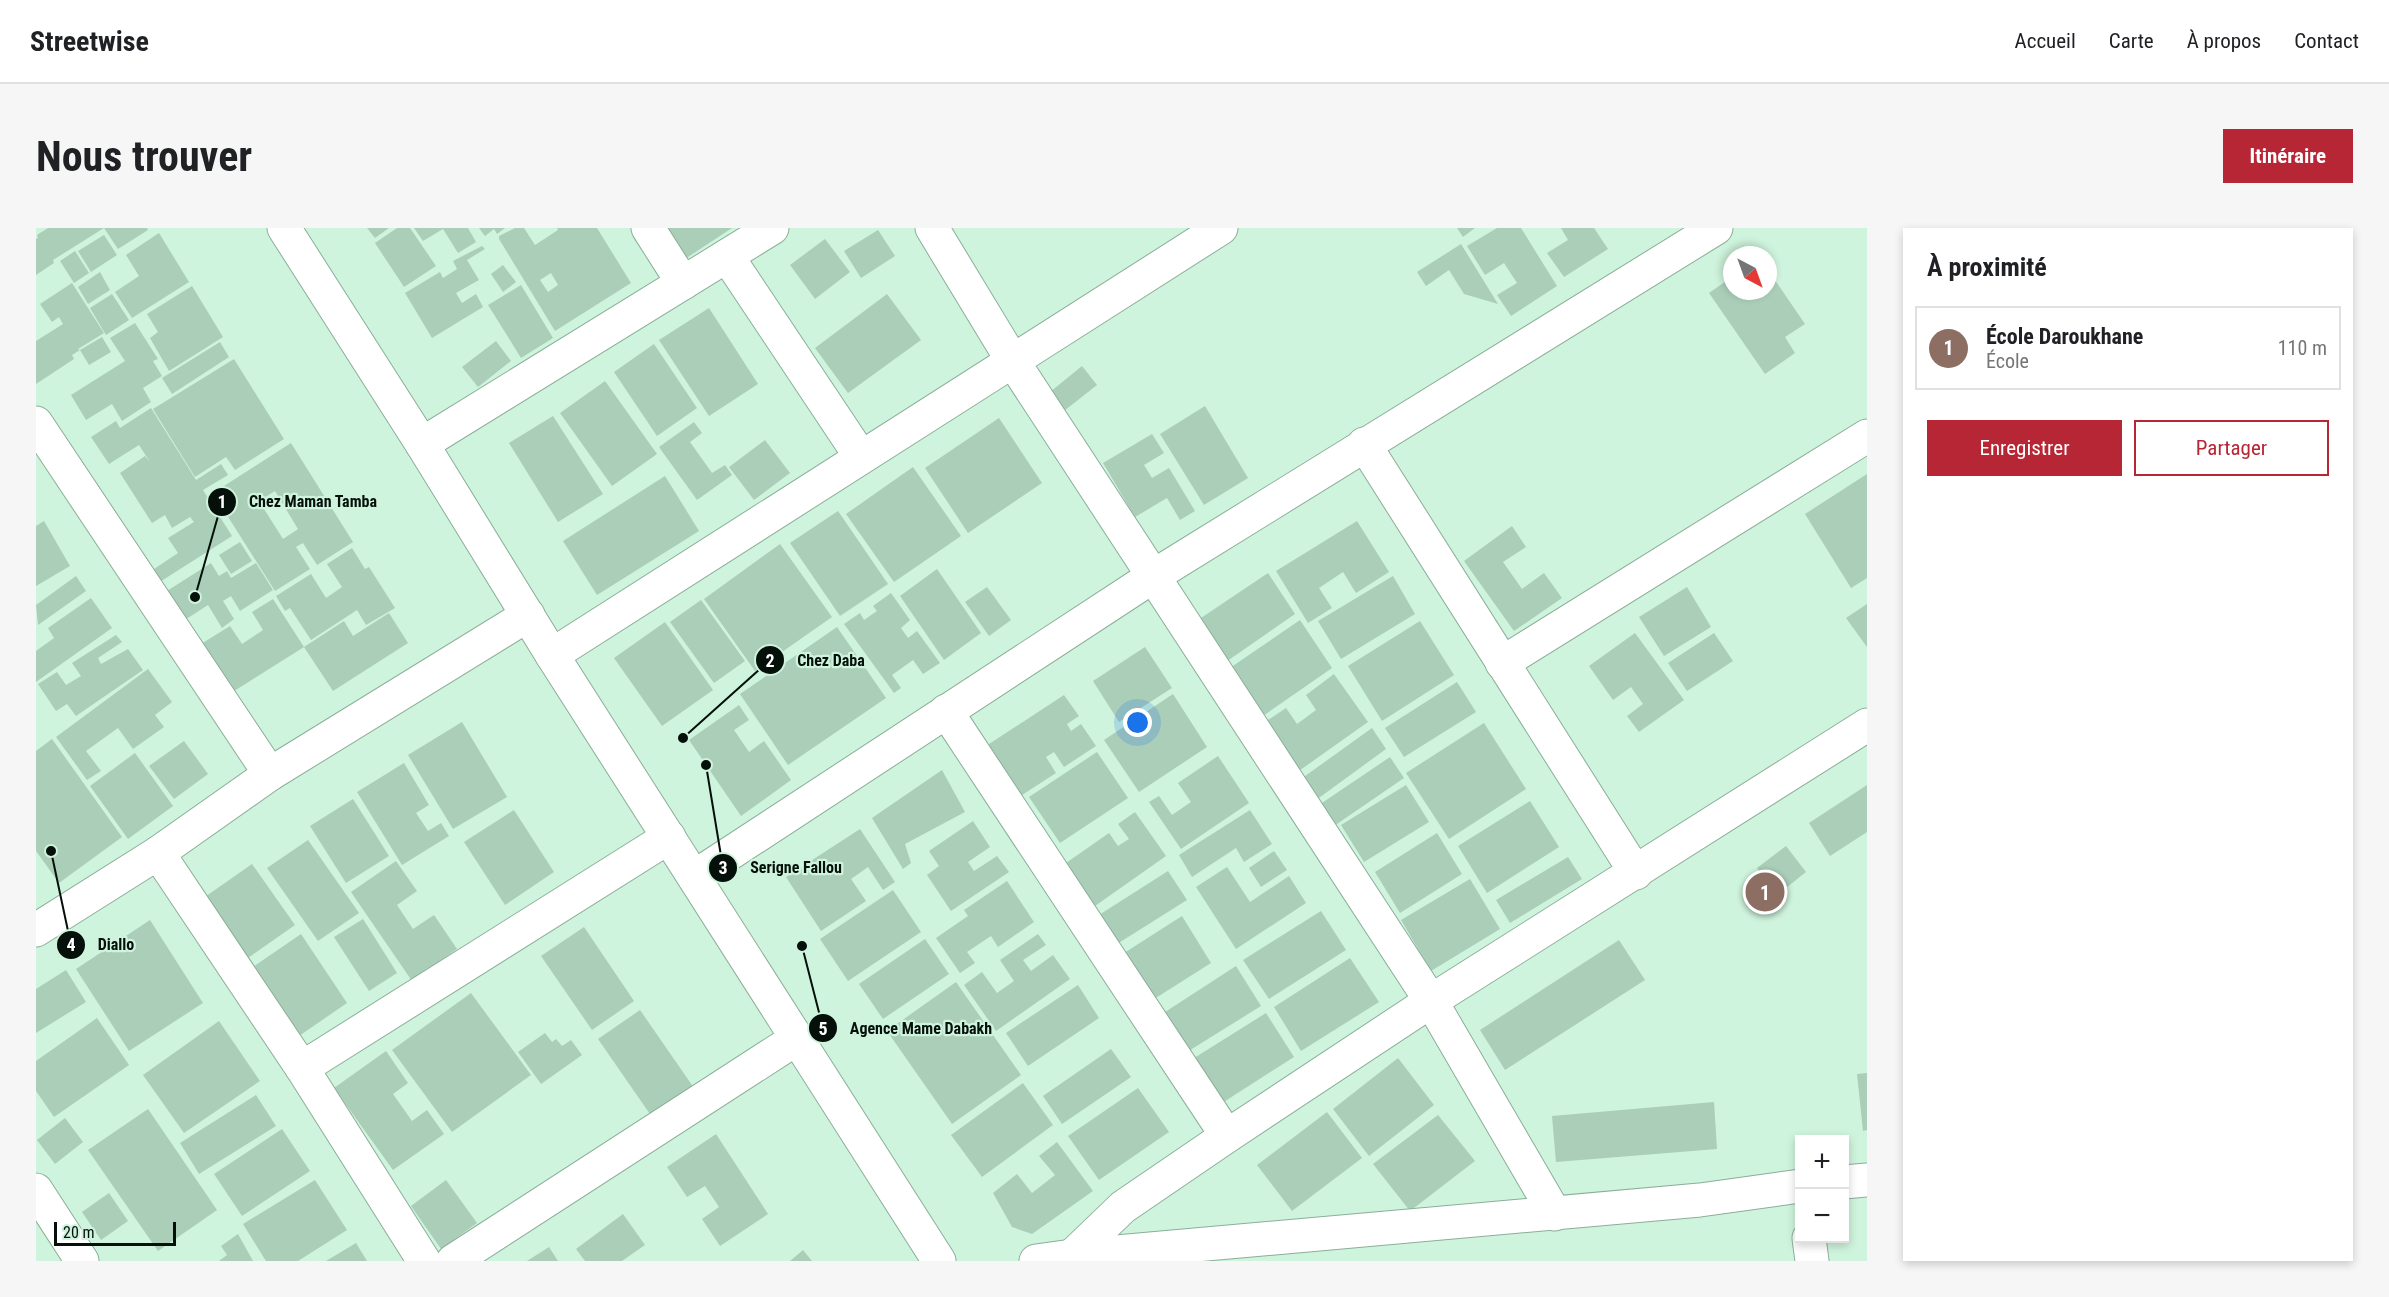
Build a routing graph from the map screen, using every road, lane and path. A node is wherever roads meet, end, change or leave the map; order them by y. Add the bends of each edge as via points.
1 (284, 228) edge
2 (648, 228) edge
3 (771, 228) edge
4 (932, 228) edge
5 (1221, 228) edge
6 (1716, 228) edge
7 (727, 256) junction
8 (683, 282) junction
9 (1012, 360) junction
10 (36, 423) edge
11 (1867, 436) edge
12 (422, 444) junction
13 (1364, 444) junction
14 (861, 457) junction
15 (1152, 578) junction
16 (528, 615) junction
17 (552, 655) junction
18 (1502, 663) junction
19 (946, 711) junction
20 (1867, 725) edge
21 (270, 774) junction
22 (669, 837) junction
23 (158, 853) junction
24 (1636, 873) junction
25 (694, 877) junction
26 (36, 930) edge
27 (1431, 1001) junction
28 (796, 1039) junction
29 (302, 1068) junction
30 (1227, 1136) junction
31 (1867, 1180) edge
32 (1849, 1182) edge
33 (1795, 1187) edge
34 (36, 1190) edge
35 (1556, 1214) junction
36 (1810, 1243) edge
37 (1072, 1256) junction
38 (82, 1261) edge
39 (424, 1261) edge
40 (453, 1261) edge
41 (939, 1261) edge
42 (1036, 1261) edge
43 (1812, 1261) edge

1 - 12 street
2 - 8 street
3 - 7 street
4 - 9 street
5 - 9 street
6 - 13 street
7 - 8 street
7 - 14 street
8 - 12 street
9 - 14 street
9 - 15 street
10 - 21 street
11 - 18 street
12 - 16 street
13 - 15 street
13 - 18 street
14 - 17 street
15 - 19 street
15 - 27 street
16 - 17 street
16 - 21 street
17 - 22 street
18 - 24 street
19 - 25 street
19 - 30 street
20 - 24 street
21 - 23 street
22 - 25 street
22 - 29 street
23 - 26 street
23 - 29 street
24 - 27 street
25 - 28 street
27 - 30 street
27 - 35 street
28 - 40 street
28 - 41 street
29 - 39 street
30 - 37 street via 1123,1207
31 - 32 street
33 - 35 street
34 - 38 street
35 - 37 street
36 - 43 street
37 - 42 street

